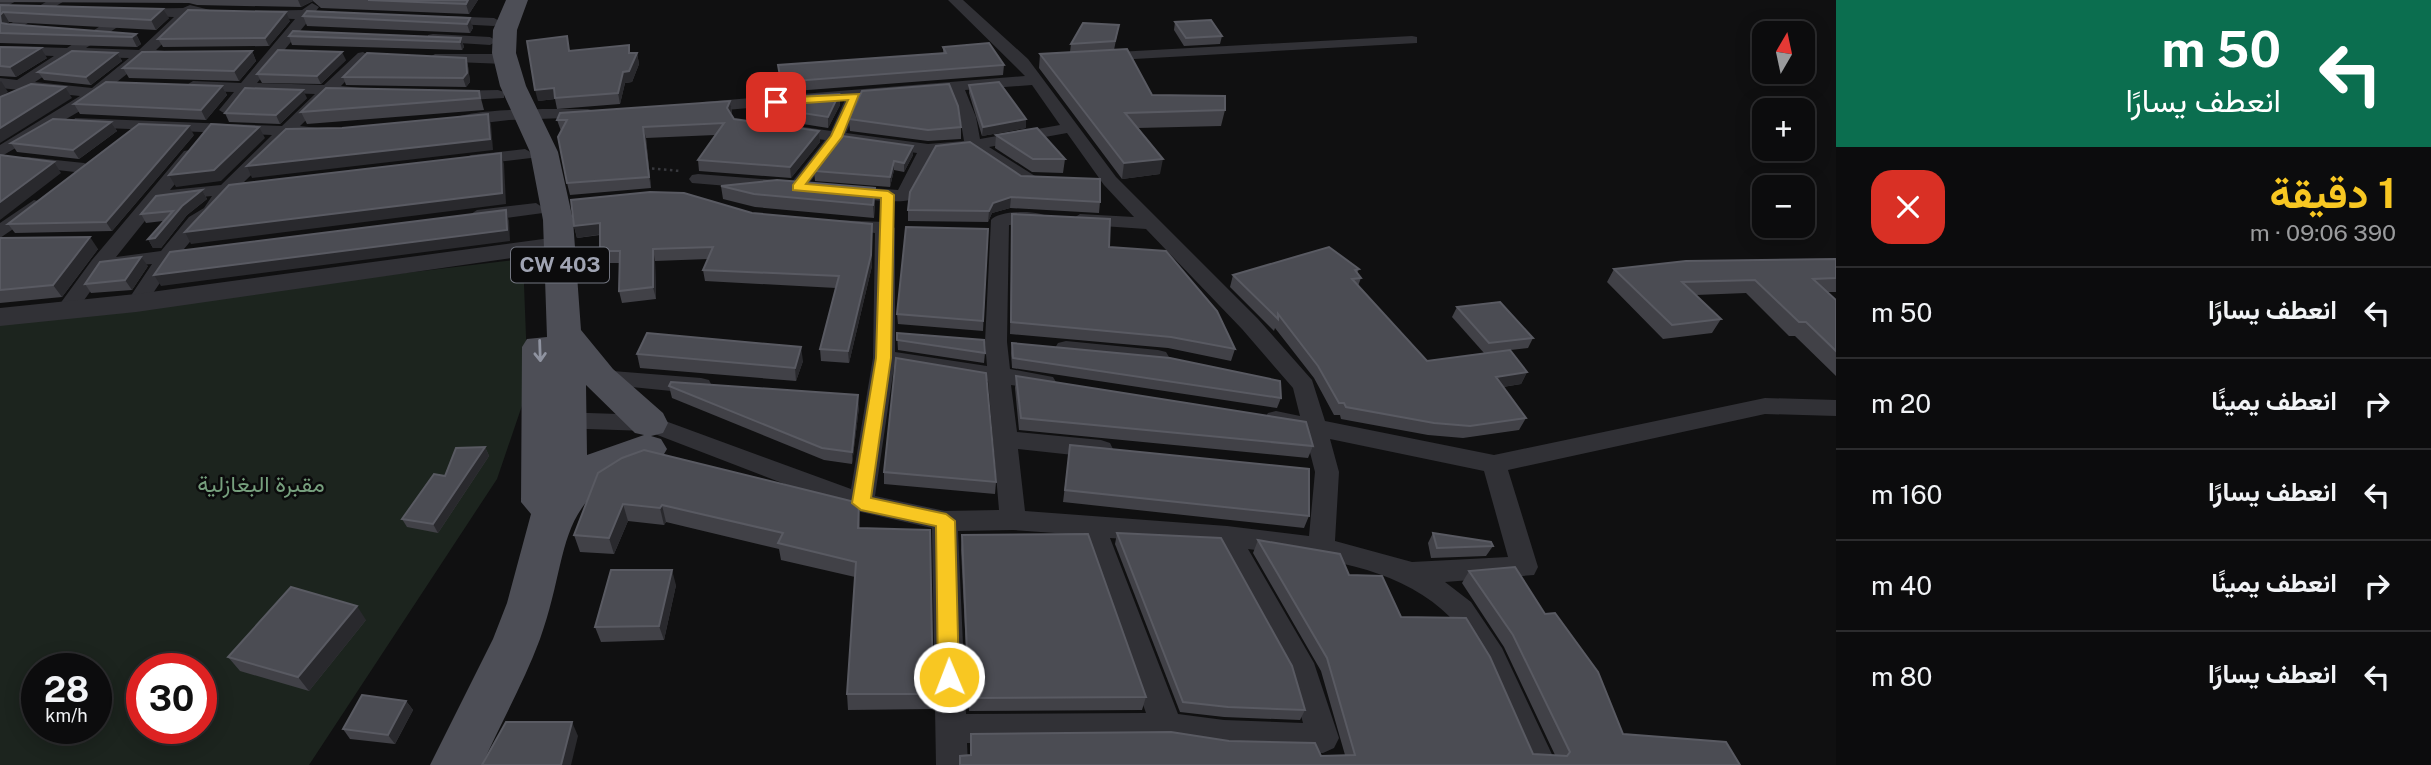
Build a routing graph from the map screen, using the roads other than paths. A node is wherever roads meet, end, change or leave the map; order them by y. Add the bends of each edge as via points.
1 (10, 0) edge
2 (200, 0) edge
3 (955, 0) edge
4 (63, 5) edge
5 (0, 7) edge
6 (41, 10) junction
7 (105, 12) edge
8 (131, 12) junction
9 (185, 13) junction
10 (346, 16) edge
11 (230, 18) junction
12 (427, 19) edge
13 (302, 21) edge
14 (14, 27) junction
15 (253, 27) edge
16 (42, 30) edge
17 (500, 30) edge
18 (69, 32) edge
19 (164, 33) junction
20 (97, 34) junction
21 (0, 36) edge
22 (412, 37) edge
23 (1412, 40) dead end
24 (0, 50) edge
25 (281, 52) junction
26 (72, 53) junction
27 (253, 53) edge
28 (339, 54) edge
29 (142, 55) junction
30 (180, 55) edge
31 (414, 57) edge
32 (1079, 58) edge
33 (1031, 67) junction
34 (0, 83) edge
35 (132, 85) edge
36 (170, 85) edge
37 (27, 86) junction
38 (246, 87) junction
39 (100, 88) junction
40 (956, 88) junction
41 (327, 90) junction
42 (366, 92) edge
43 (432, 95) edge
44 (855, 96) junction
45 (11, 99) edge
46 (750, 103) junction
47 (684, 108) edge
48 (512, 109) junction
49 (605, 113) edge
50 (56, 120) junction
51 (444, 123) edge
52 (742, 124) edge
53 (139, 125) junction
54 (213, 128) junction
55 (775, 128) edge
56 (1069, 128) junction
57 (334, 131) edge
58 (283, 132) junction
59 (0, 134) edge
60 (836, 137) junction
61 (24, 139) junction
62 (117, 142) edge
63 (973, 145) junction
64 (928, 149) junction
65 (0, 152) edge
66 (526, 153) junction
67 (0, 158) edge
68 (457, 162) edge
69 (1046, 182) edge
70 (266, 186) edge
71 (797, 187) junction
72 (225, 191) junction
73 (696, 192) road end
74 (888, 195) junction
75 (155, 197) junction
76 (554, 206) junction
77 (454, 219) edge
78 (819, 222) edge
79 (1149, 223) junction
80 (885, 228) junction
81 (910, 228) edge
82 (973, 230) edge
83 (999, 231) junction
84 (4, 239) edge
85 (93, 240) dead end
86 (120, 240) junction
87 (547, 247) junction
88 (222, 249) edge
89 (168, 256) junction
90 (99, 264) junction
91 (136, 303) junction
92 (65, 312) junction
93 (0, 317) edge
94 (564, 332) junction
95 (969, 340) edge
96 (996, 342) junction
97 (884, 358) junction
98 (1182, 361) edge
99 (998, 374) junction
100 (600, 378) junction
101 (1263, 378) edge
102 (1064, 385) edge
103 (1304, 386) junction
104 (725, 387) edge
105 (850, 396) edge
106 (878, 398) junction
107 (1836, 408) edge
108 (1250, 415) edge
109 (555, 420) junction
110 (1317, 425) junction
111 (648, 436) junction
112 (1003, 439) junction
113 (1125, 452) edge
114 (554, 455) junction
115 (1494, 464) junction
116 (1300, 469) edge
117 (1327, 472) junction
118 (861, 503) junction
119 (1013, 520) junction
120 (946, 521) junction
121 (1093, 527) junction
122 (546, 532) junction
123 (1227, 536) junction
124 (1321, 548) junction
125 (1412, 573) junction
126 (1167, 727) junction
127 (950, 729) junction
128 (1326, 751) edge
129 (456, 765) edge
130 (952, 765) edge
131 (1541, 765) edge

1 - 5 street
2 - 9 street
3 - 33 street
4 - 6 street
5 - 6 street
6 - 14 street
7 - 8 street
8 - 9 street
8 - 20 street
9 - 11 street
9 - 19 street
10 - 13 street
11 - 13 street
11 - 19 street
12 - 17 street
13 - 15 street
13 - 25 street
14 - 16 street
14 - 21 street
17 - 22 street
17 - 31 street
17 - 48 main road, CW 403
18 - 20 street
19 - 20 street
19 - 29 street
20 - 26 street
23 - 32 street
24 - 26 street
25 - 27 street
25 - 38 street
26 - 29 street
26 - 37 street
28 - 41 street via 370,56
29 - 30 street
29 - 39 street
33 - 40 street
33 - 56 street
34 - 37 street
35 - 39 street
36 - 38 street
37 - 39 street
37 - 45 street
38 - 41 street
38 - 54 street
39 - 50 street
40 - 44 street
40 - 63 street
41 - 42 street
41 - 58 street
43 - 48 street
44 - 46 street
44 - 60 street
46 - 47 street
46 - 52 street via 739,118
48 - 49 street
48 - 51 street
48 - 66 main road, CW 403
48 - 76 main road, CW 403 via 544,152
50 - 53 street
50 - 61 street
53 - 54 street
53 - 62 street
54 - 58 street
54 - 75 street
55 - 60 street
56 - 63 street
56 - 79 street via 1101,181
57 - 58 street
58 - 72 street
59 - 61 street
60 - 64 street
60 - 71 street
61 - 65 street
63 - 64 street
63 - 69 street via 1015,174
64 - 74 street via 904,196
66 - 68 street
66 - 76 main road, CW 403
67 - 84 street via 90,164
70 - 72 street
71 - 73 street
71 - 74 street
72 - 75 street
72 - 89 street
74 - 80 street
75 - 86 street
76 - 77 street
76 - 87 main road, CW 403
78 - 80 street
79 - 83 street via 1010,217 1000,220
79 - 103 street via 1250,324
80 - 81 street
80 - 97 street via 892,333
82 - 83 street
83 - 96 street
85 - 86 street
86 - 90 street
87 - 91 street
87 - 94 main road, CW 403
87 -> 109 main road, CW 403
88 - 89 street
89 - 90 street
89 - 91 street
90 - 92 street
91 - 92 street
92 - 93 street
94 - 100 main road
94 - 109 main road, CW 403
95 - 96 street
96 - 98 street
96 - 99 street
97 - 99 street
97 - 106 street
99 - 102 street
99 - 112 street
100 - 104 street
100 - 111 main road
101 - 103 street
103 - 110 street
105 - 106 street
106 - 118 street
107 - 115 street via 1765,407
108 - 110 street
109 - 111 street
109 - 114 main road, CW 403
110 - 115 street
110 - 117 street
111 - 114 street
111 - 118 street via 695,440
111 - 122 main road via 586,476 570,492
112 - 113 street
112 - 119 street
114 - 122 main road, CW 403
115 - 125 street via 1524,567
116 - 117 street
117 - 124 street
118 - 120 street
119 - 120 street
119 - 121 street
120 - 127 street
121 - 123 street
121 - 126 street
122 - 129 main road, CW 403 via 516,643
123 - 124 street
123 - 128 street via 1304,672
124 - 125 street
125 - 131 street via 1461,610 1478,635
126 - 127 street
126 - 128 street
127 - 130 street

